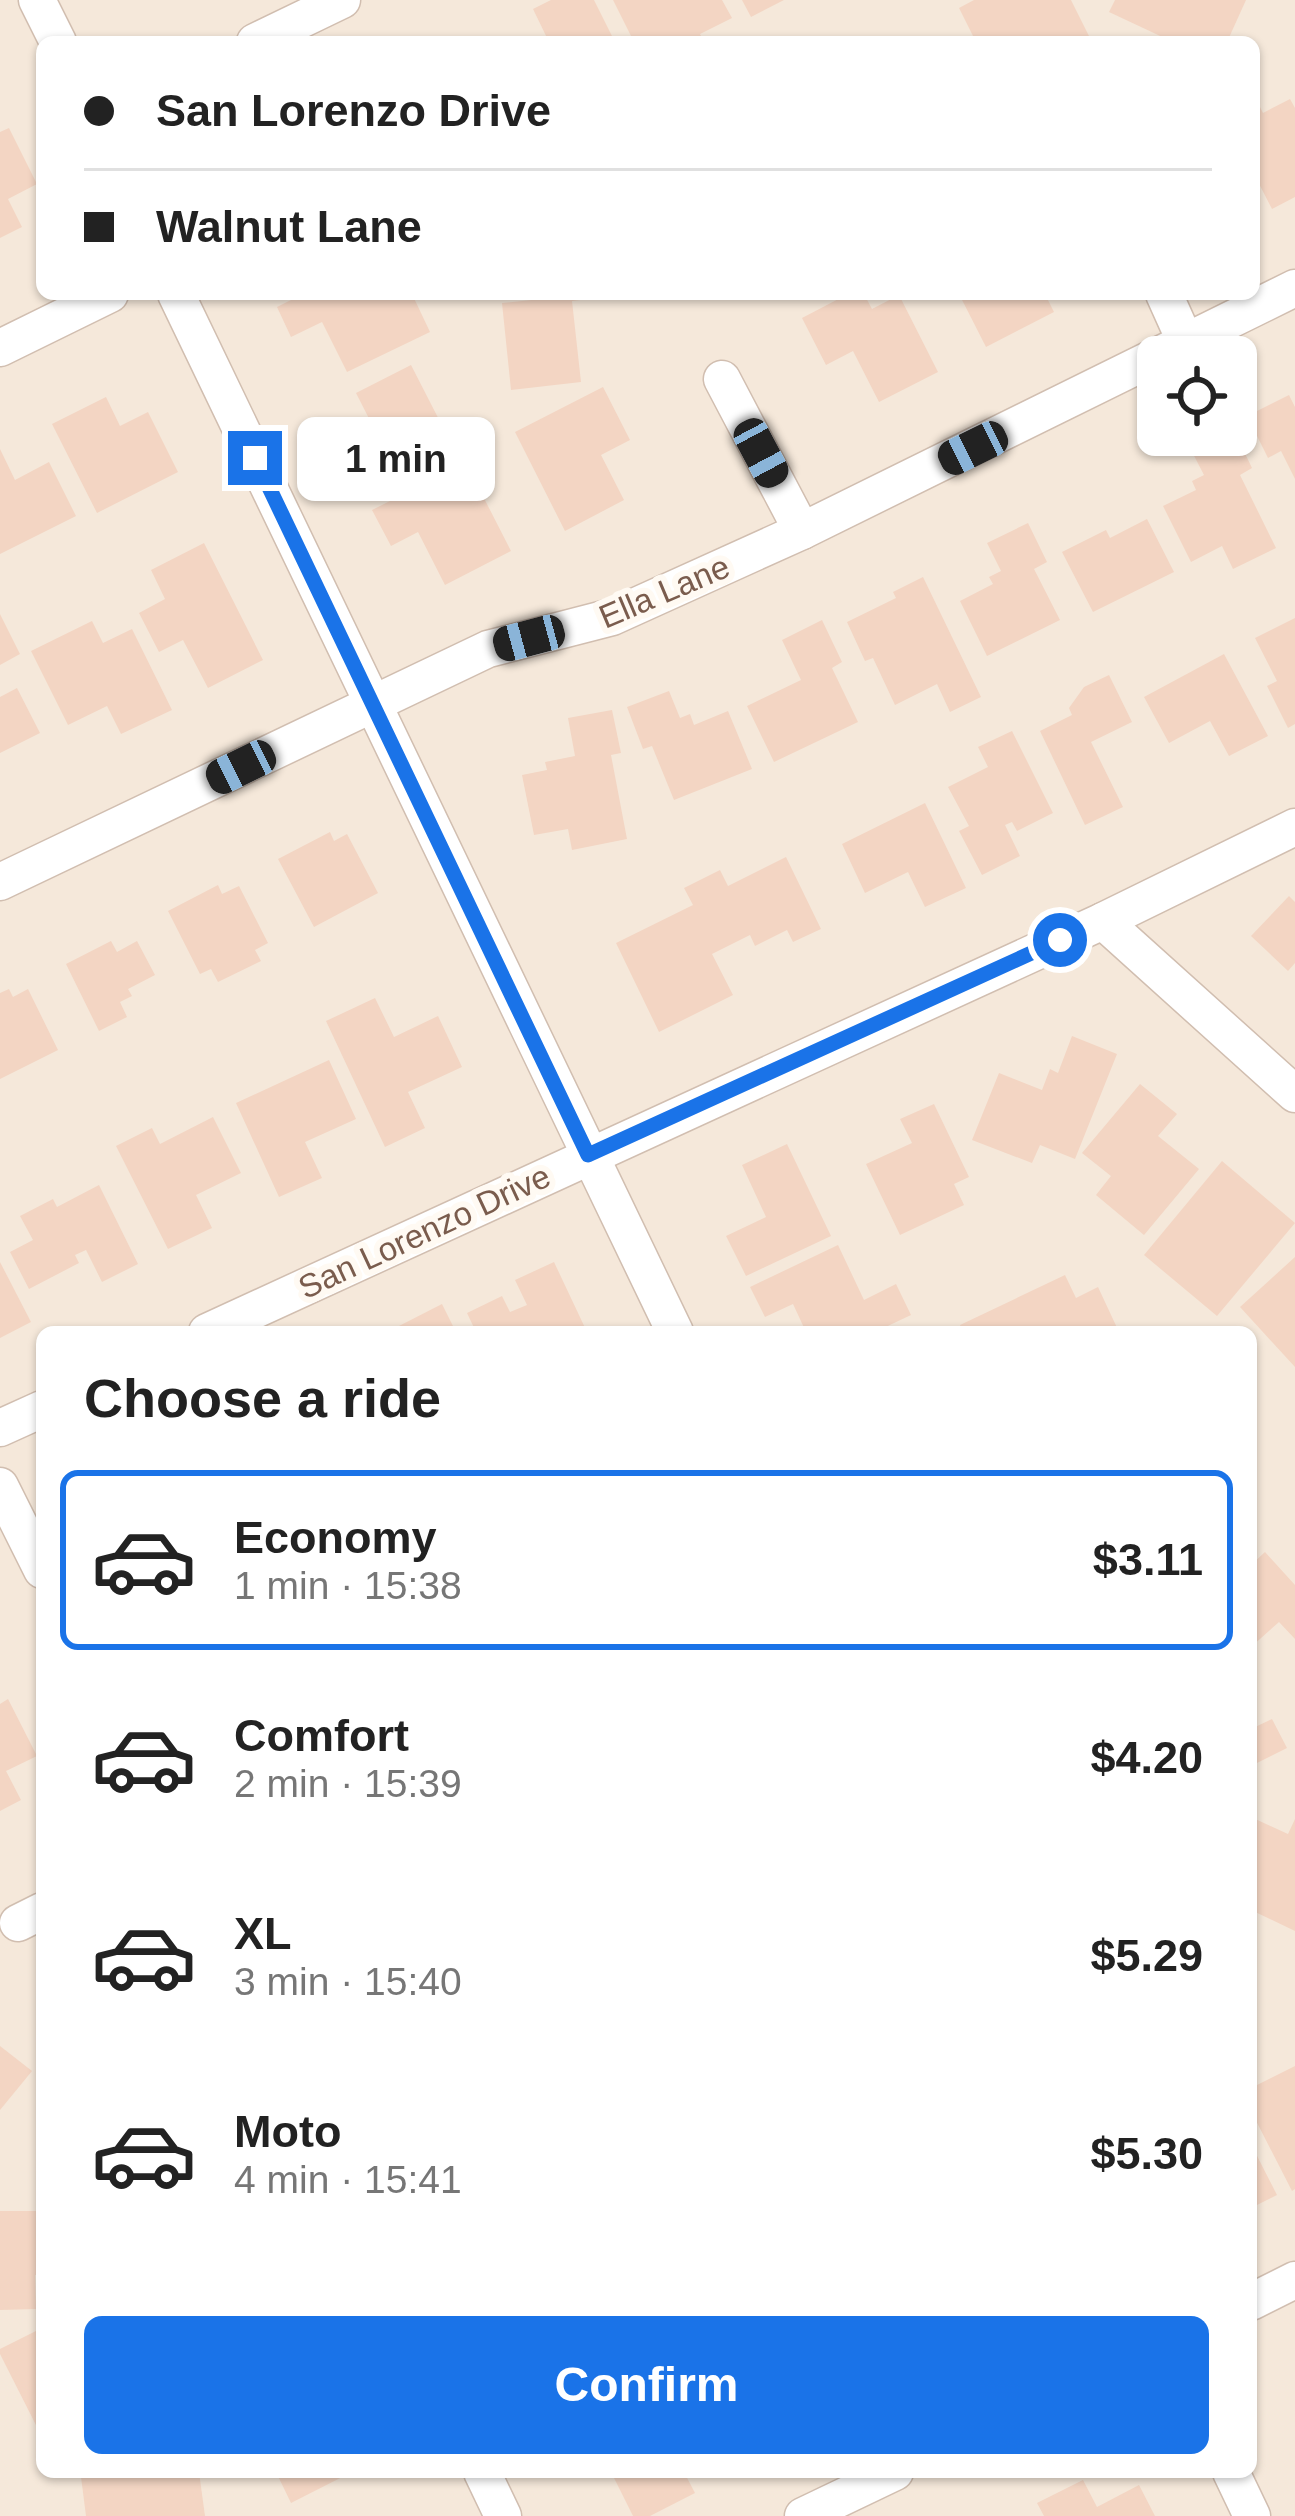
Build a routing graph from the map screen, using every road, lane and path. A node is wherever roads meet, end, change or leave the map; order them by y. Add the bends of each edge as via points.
1 (37, 0) edge
2 (342, 0) edge
3 (55, 36) edge
4 (267, 36) edge
5 (1295, 288) edge
6 (98, 300) edge
7 (179, 300) edge
8 (1167, 300) edge
9 (1183, 336) edge
10 (1200, 336) edge
11 (0, 348) edge
12 (1137, 367) edge
13 (722, 379) dead end
14 (802, 532) junction
15 (374, 704) junction
16 (1295, 827) edge
17 (0, 882) edge
18 (1103, 921) junction
19 (1295, 1094) edge
20 (588, 1155) junction
21 (220, 1326) edge
22 (672, 1326) edge
23 (36, 1412) edge
24 (0, 1429) edge
25 (0, 1486) edge
26 (36, 1558) edge
27 (1295, 2280) edge
28 (1257, 2299) edge
29 (485, 2478) edge
30 (883, 2478) edge
31 (1234, 2478) edge
32 (503, 2516) edge
33 (803, 2516) edge
34 (1252, 2516) edge

1 - 3 street
2 - 4 street
5 - 10 street, Ella Lane
6 - 11 street
7 - 15 street
8 - 9 street
12 - 14 street, Ella Lane
13 - 14 street
14 - 15 street, Ella Lane via 612,617 488,649
15 - 17 street, Ella Lane
15 - 20 street
16 - 18 street, San Lorenzo Drive
18 - 19 street
18 - 20 street, San Lorenzo Drive
20 - 21 street, San Lorenzo Drive
20 - 22 street
23 - 24 street
25 - 26 street
27 - 28 street
29 - 32 street
30 - 33 street
31 - 34 street

